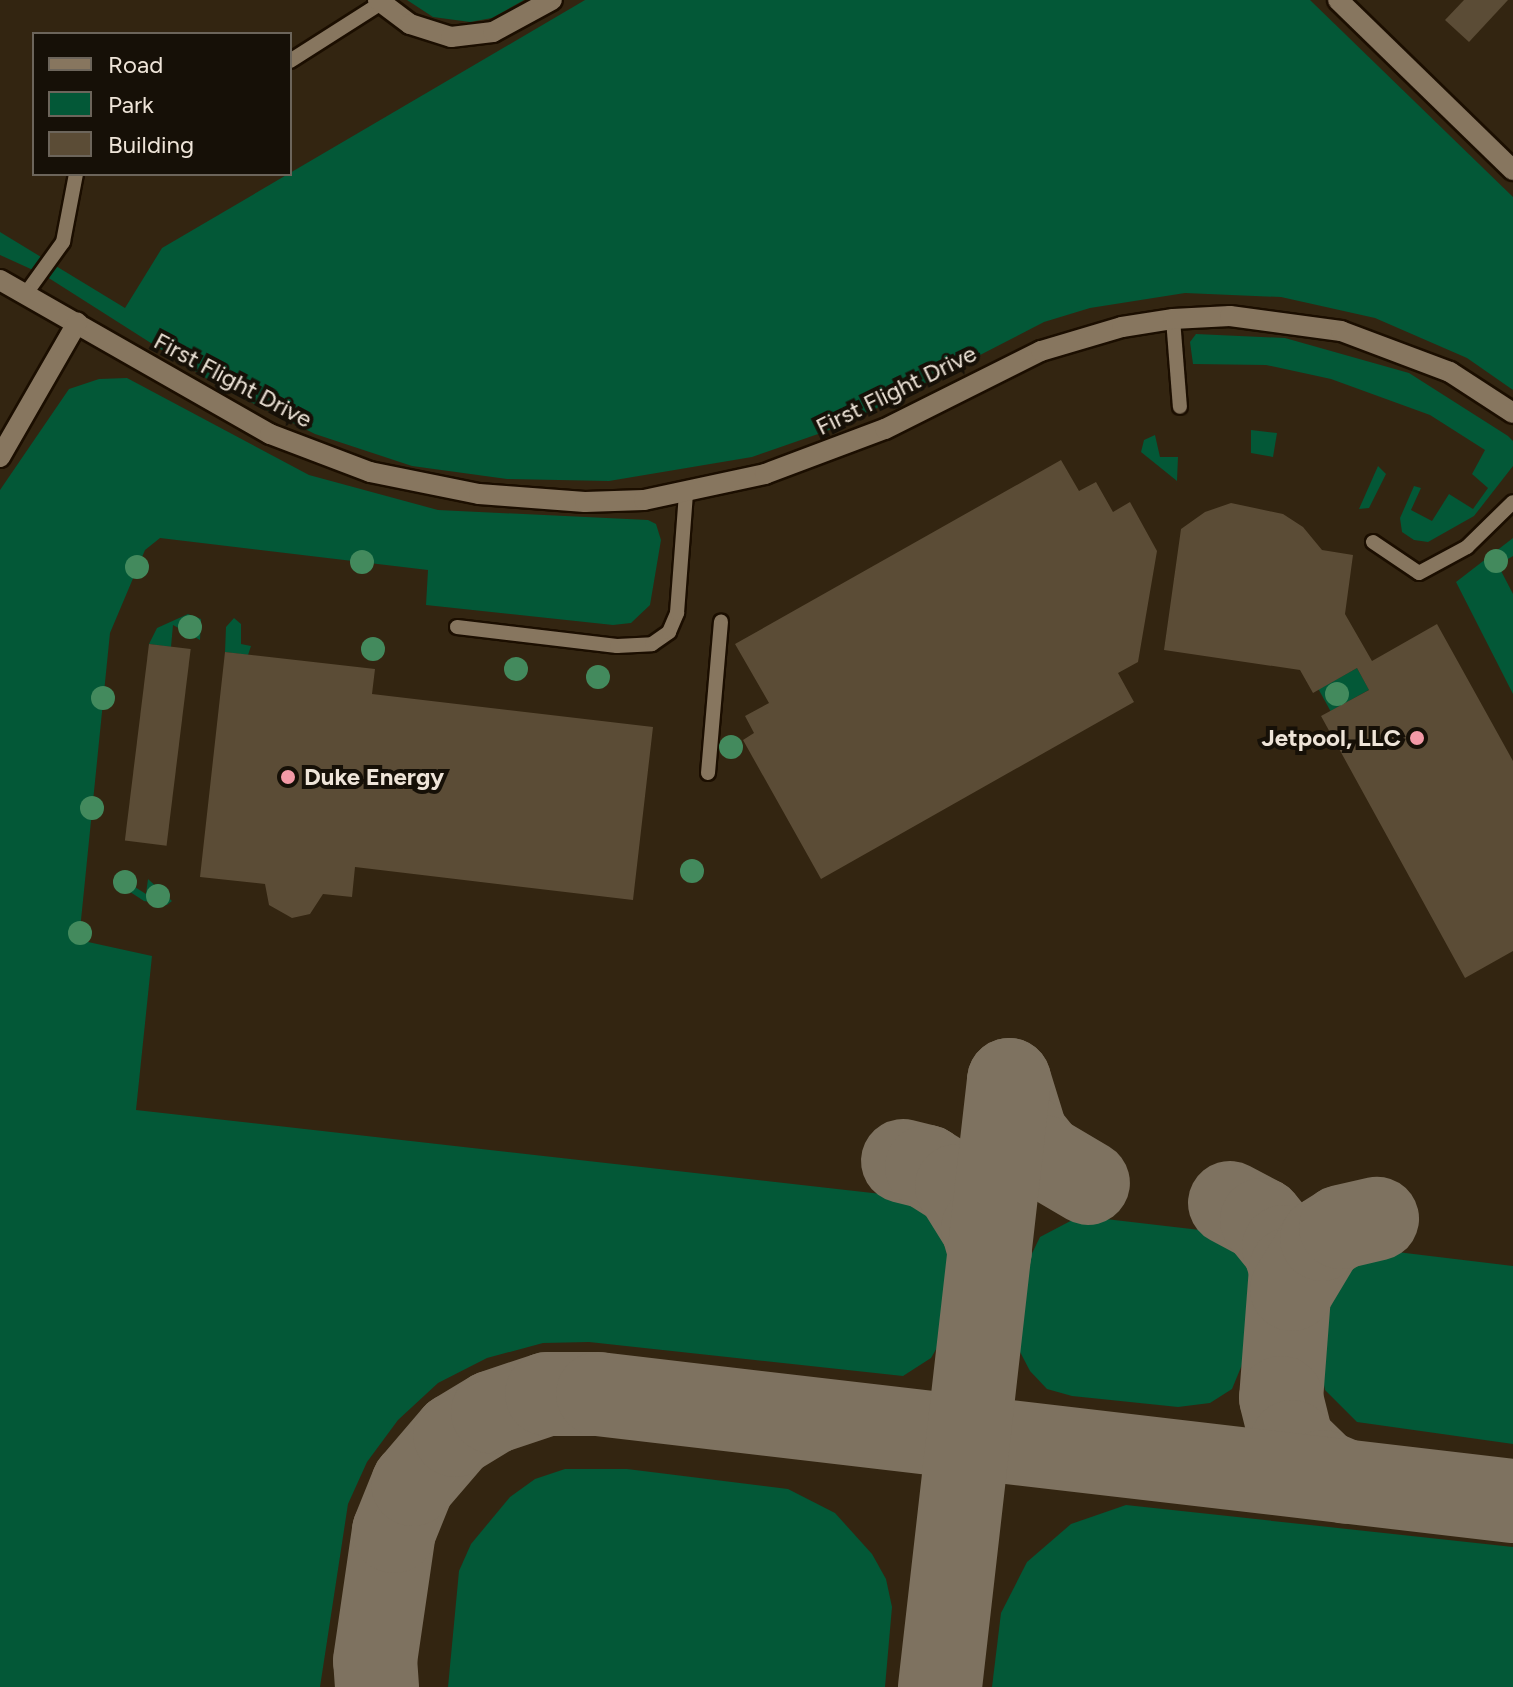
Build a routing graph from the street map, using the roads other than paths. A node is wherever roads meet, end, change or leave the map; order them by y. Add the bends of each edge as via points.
1 (552, 0) edge
2 (1338, 0) edge
3 (380, 2) edge
4 (292, 60) edge
5 (1513, 170) edge
6 (76, 176) edge
7 (0, 280) edge
8 (27, 292) junction
9 (1173, 319) junction
10 (77, 323) junction
11 (1180, 407) dead end
12 (1513, 413) edge
13 (0, 457) edge
14 (686, 493) junction
15 (1513, 502) edge
16 (1373, 542) dead end
17 (721, 622) dead end
18 (457, 627) dead end
19 (708, 773) dead end

1 - 3 street via 493,32 451,37 410,24
2 - 5 street
3 - 4 lane
6 - 8 lane via 63,242
7 - 8 street, First Flight Drive
8 - 10 street, First Flight Drive
9 - 11 lane
9 - 12 street, First Flight Drive via 1230,316 1341,331 1450,372
9 - 14 street, First Flight Drive via 1108,330 1041,351 885,429 816,457
10 - 13 street
10 - 14 street, First Flight Drive via 270,434 370,472 479,494 585,502
14 - 18 lane via 677,613 669,632 652,644 617,646
15 - 16 lane via 1467,547 1419,573
17 - 19 lane

